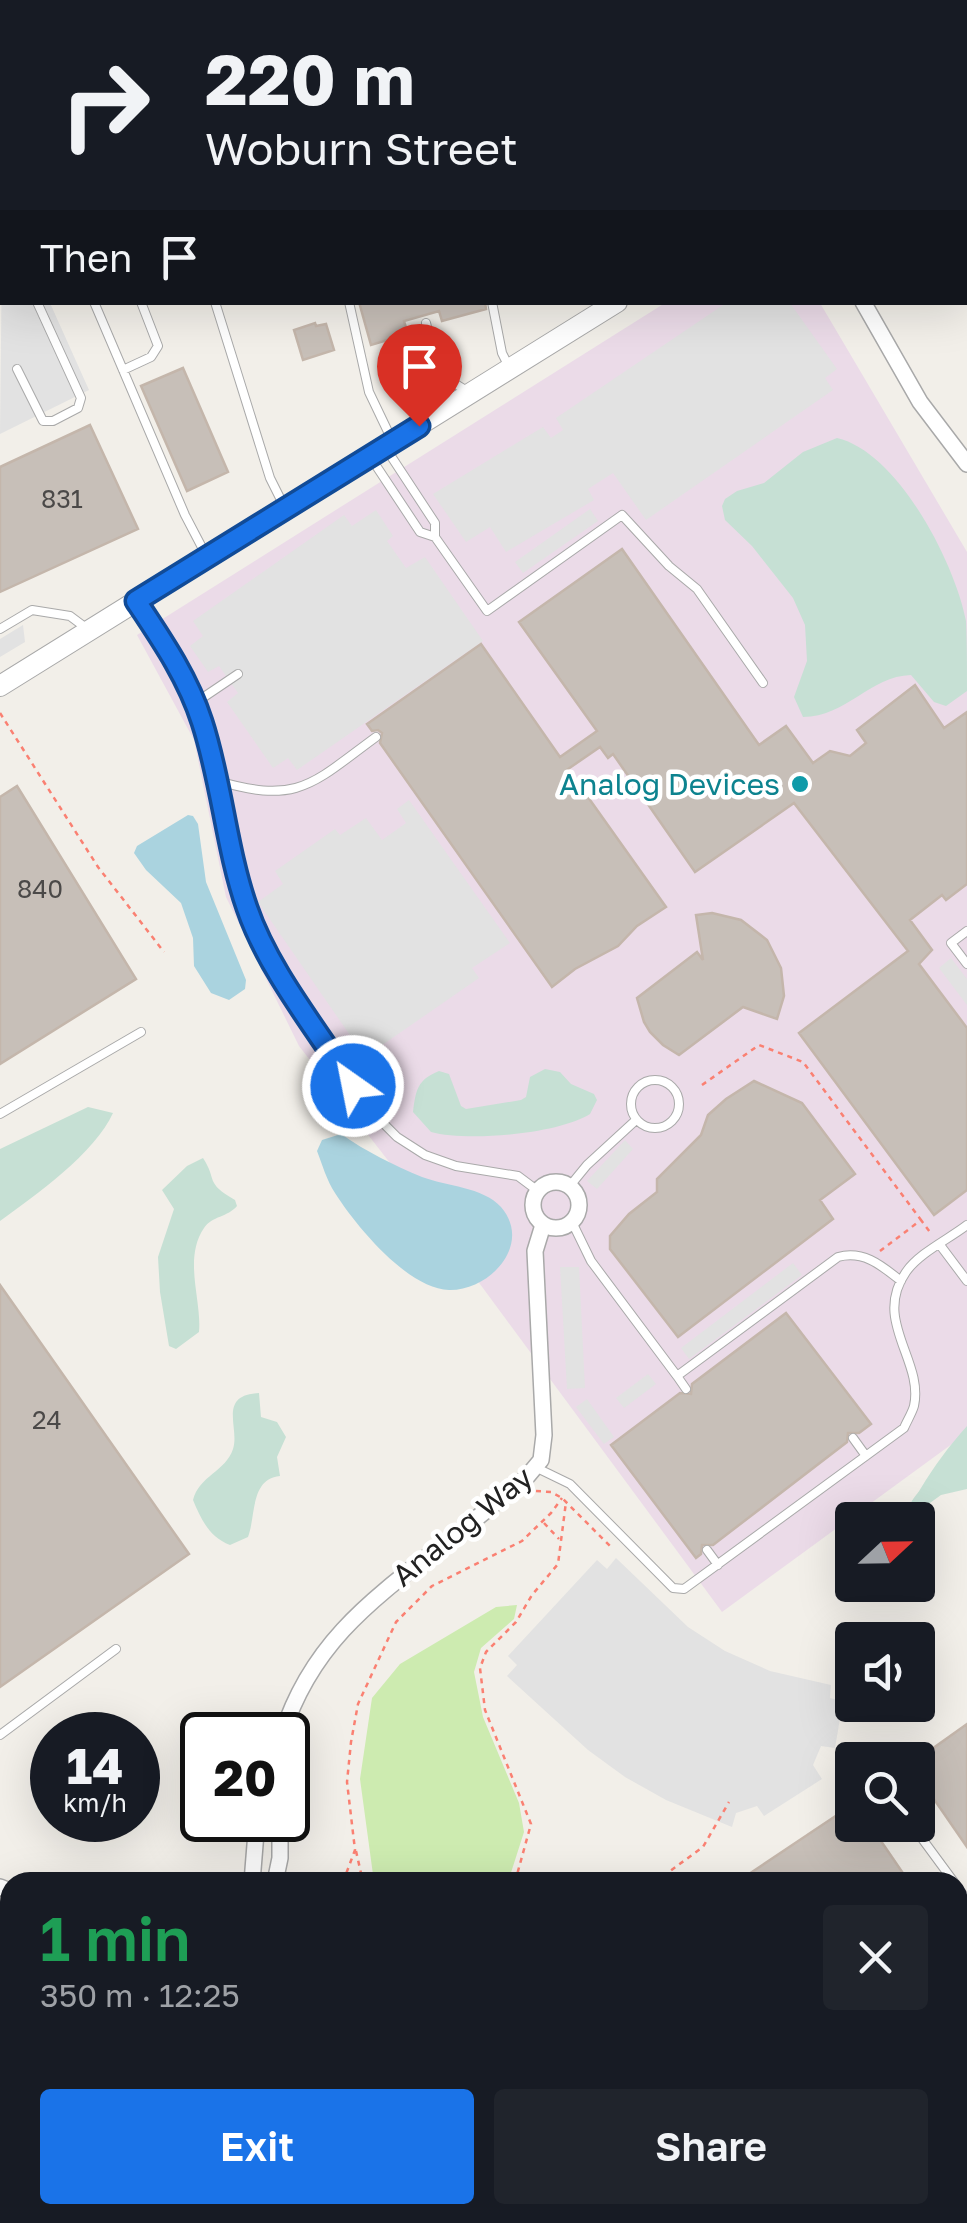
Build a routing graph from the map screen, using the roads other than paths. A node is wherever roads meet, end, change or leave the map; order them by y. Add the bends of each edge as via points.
1 (38, 305) edge
2 (95, 305) edge
3 (143, 305) edge
4 (216, 305) edge
5 (350, 305) edge
6 (493, 305) edge
7 (613, 305) edge
8 (865, 305) edge
9 (426, 323) dead end
10 (17, 368) dead end
11 (510, 369) junction
12 (122, 370) junction
13 (471, 393) junction
14 (382, 448) junction
15 (967, 464) edge
16 (285, 508) junction
17 (435, 536) junction
18 (207, 557) junction
19 (136, 601) junction
20 (0, 629) edge
21 (90, 631) junction
22 (238, 674) dead end
23 (763, 683) dead end
24 (0, 686) edge
25 (195, 703) junction
26 (376, 737) dead end
27 (218, 782) junction
28 (967, 930) edge
29 (967, 964) edge
30 (141, 1032) dead end
31 (0, 1114) edge
32 (636, 1120) junction
33 (569, 1187) junction
34 (538, 1191) junction
35 (572, 1222) junction
36 (543, 1225) junction
37 (967, 1225) edge
38 (940, 1245) junction
39 (901, 1281) junction
40 (967, 1281) edge
41 (677, 1376) junction
42 (686, 1389) dead end
43 (853, 1438) dead end
44 (866, 1456) junction
45 (536, 1468) junction
46 (707, 1550) dead end
47 (718, 1564) junction
48 (116, 1648) dead end
49 (292, 1712) edge
50 (0, 1734) edge
51 (255, 1842) edge
52 (280, 1842) edge
53 (924, 1842) edge
54 (253, 1872) edge
55 (278, 1872) edge
56 (946, 1872) edge

1 - 10 lane via 80,406 43,421
2 - 12 lane
3 - 12 lane via 158,346 150,358
4 - 16 lane
5 - 14 lane
6 - 11 lane
7 - 11 street
8 - 15 street via 920,402
9 - 13 lane via 439,374
11 - 13 street
12 - 18 lane
13 - 14 street
14 - 16 street
14 - 17 lane via 435,524
14 - 17 lane via 420,532
16 - 18 street
17 - 23 lane via 487,611 622,515 696,589
18 - 19 street
19 - 21 street
19 - 25 lane
20 - 21 lane via 32,610 76,618
21 - 24 street
22 - 25 lane
25 - 27 lane
26 - 27 lane via 294,790 263,793
27 - 34 lane via 253,924 373,1115 425,1155 518,1176
28 - 29 lane via 951,943
30 - 31 lane
32 - 32 lane via 656,1128 674,1118 678,1098 668,1083 647,1080 636,1088 630,1104
32 - 33 lane
33 - 34 street via 555,1182
33 - 35 street via 578,1201
34 - 36 street, Analog Way via 534,1210
35 - 36 street
35 - 41 lane via 591,1261
36 - 45 street, Analog Way via 535,1250 544,1419
37 - 38 lane
38 - 39 lane
38 - 40 lane
39 - 41 lane via 873,1260 838,1257
39 - 44 lane via 894,1321 914,1407 904,1428
41 - 42 lane
43 - 44 lane
44 - 47 lane
45 - 47 lane via 570,1484 674,1588 684,1589
45 - 49 street, Analog Way via 350,1620 308,1674
46 - 47 lane
48 - 50 lane
51 - 54 street
52 - 55 street
53 - 56 lane

